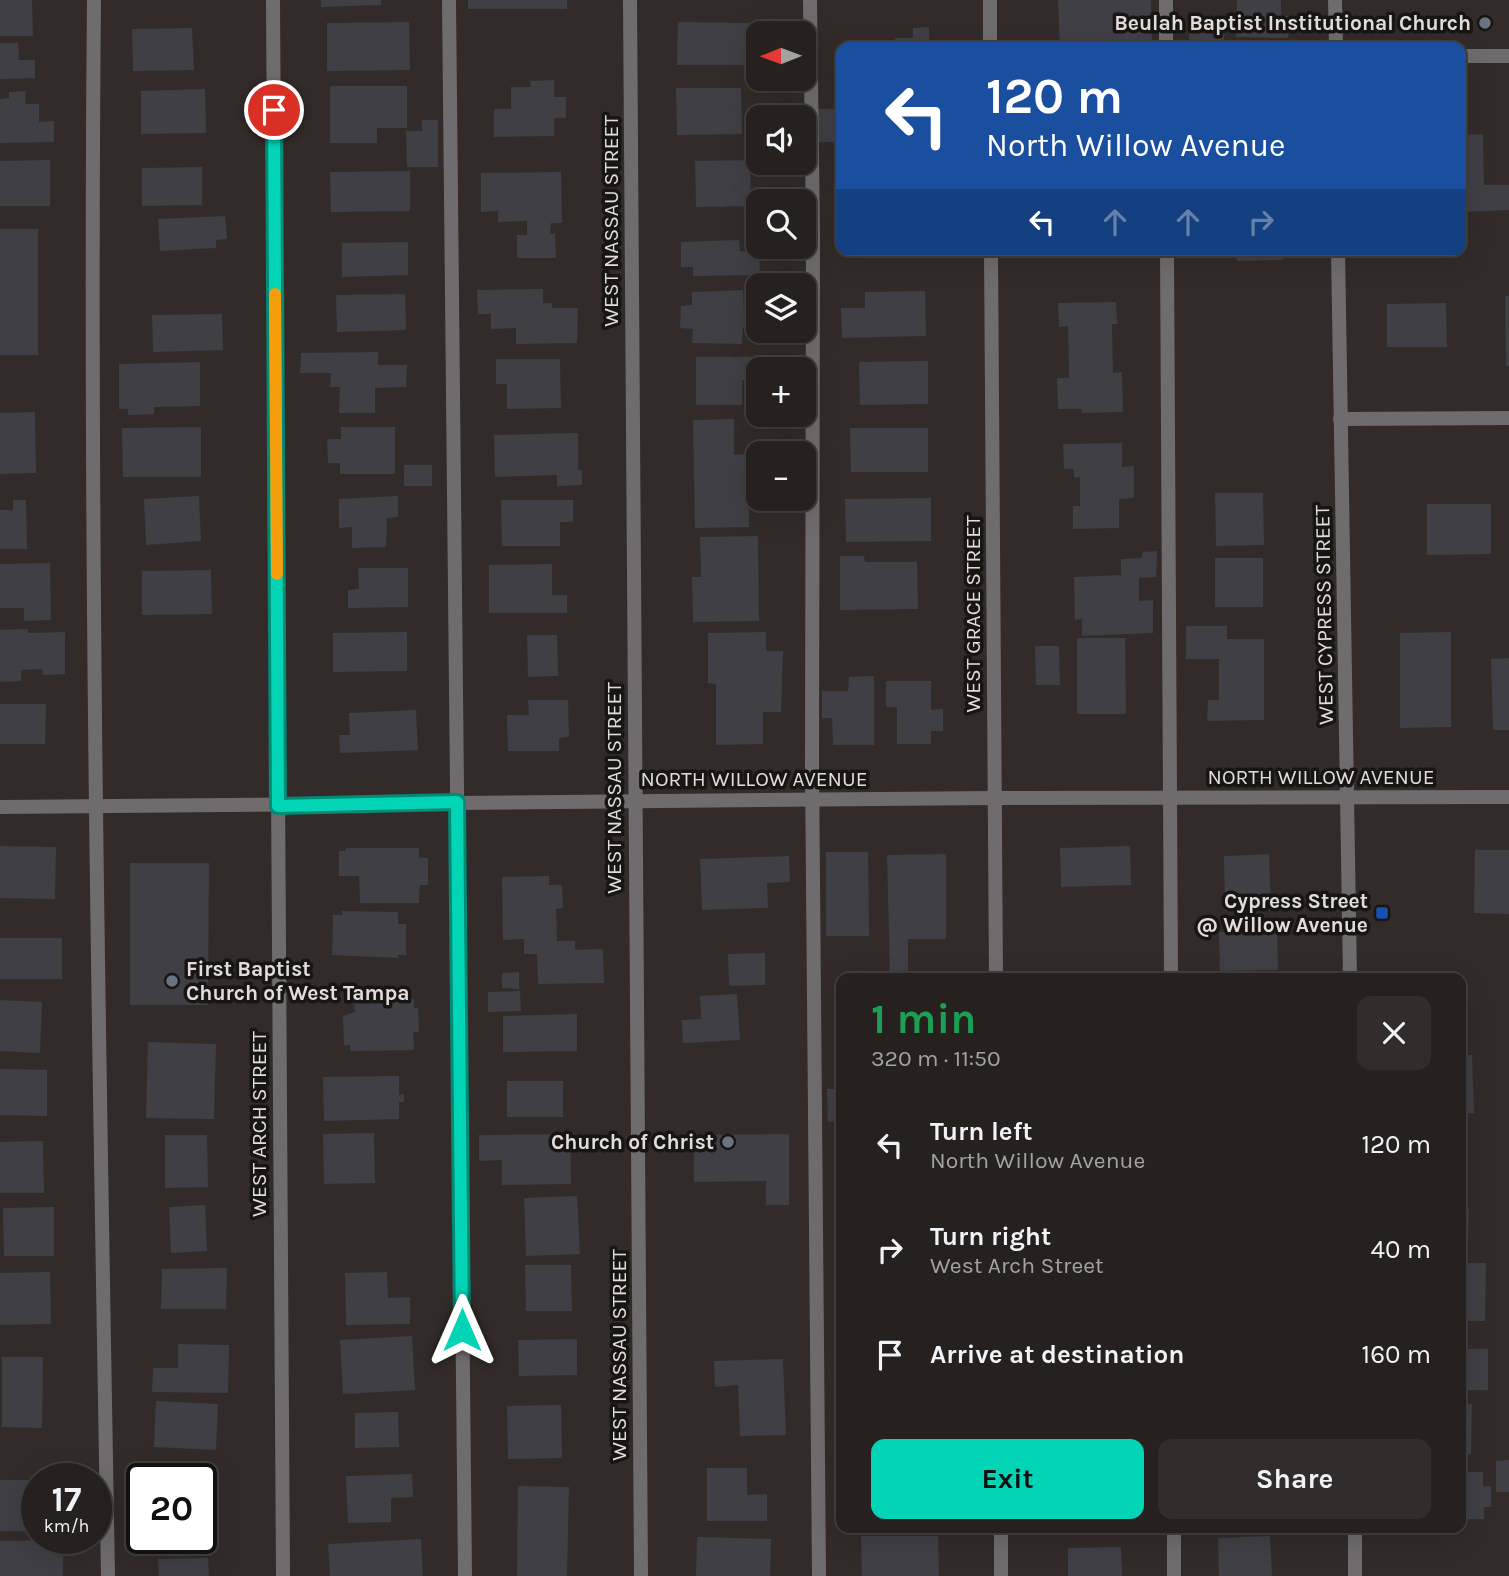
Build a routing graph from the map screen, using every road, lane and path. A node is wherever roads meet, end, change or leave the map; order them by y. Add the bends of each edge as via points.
1 (94, 0) edge
2 (273, 0) edge
3 (449, 0) edge
4 (631, 0) edge
5 (810, 0) edge
6 (990, 0) edge
7 (1166, 0) edge
8 (1335, 0) edge
9 (990, 42) edge
10 (1166, 42) edge
11 (1336, 42) edge
12 (1466, 56) edge
13 (1509, 56) edge
14 (991, 256) edge
15 (1167, 256) edge
16 (1338, 256) edge
17 (1509, 418) edge
18 (1340, 419) junction
19 (995, 797) junction
20 (1348, 797) junction
21 (1509, 797) edge
22 (1170, 799) junction
23 (635, 801) junction
24 (813, 801) junction
25 (457, 802) junction
26 (96, 805) junction
27 (278, 806) junction
28 (0, 807) edge
29 (996, 973) edge
30 (1171, 973) edge
31 (1350, 973) edge
32 (1000, 1533) edge
33 (1174, 1533) edge
34 (1355, 1533) edge
35 (108, 1576) edge
36 (283, 1576) edge
37 (465, 1576) edge
38 (641, 1576) edge
39 (819, 1576) edge
40 (1001, 1576) edge
41 (1174, 1576) edge
42 (1355, 1576) edge

1 - 26 street
2 - 27 street, WEST ARCH STREET
3 - 25 street
4 - 23 street, WEST NASSAU STREET
5 - 24 street
6 - 9 street
7 - 10 street
8 - 11 street
12 - 13 street
14 - 19 street, WEST GRACE STREET
15 - 22 street
16 - 18 street, WEST CYPRESS STREET
17 - 18 street
18 - 20 street, WEST CYPRESS STREET
19 - 22 street, NORTH WILLOW AVENUE
19 - 24 street, NORTH WILLOW AVENUE
19 - 29 street, WEST GRACE STREET
20 - 21 street, NORTH WILLOW AVENUE
20 - 22 street, NORTH WILLOW AVENUE
20 - 31 street, WEST CYPRESS STREET
22 - 30 street
23 - 24 street, NORTH WILLOW AVENUE
23 - 25 street, NORTH WILLOW AVENUE
23 - 38 street, WEST NASSAU STREET
24 - 39 street
25 - 27 street, NORTH WILLOW AVENUE
25 - 37 street
26 - 27 street, NORTH WILLOW AVENUE
26 - 28 street, NORTH WILLOW AVENUE
26 - 35 street
27 - 36 street, WEST ARCH STREET
32 - 40 street
33 - 41 street
34 - 42 street

